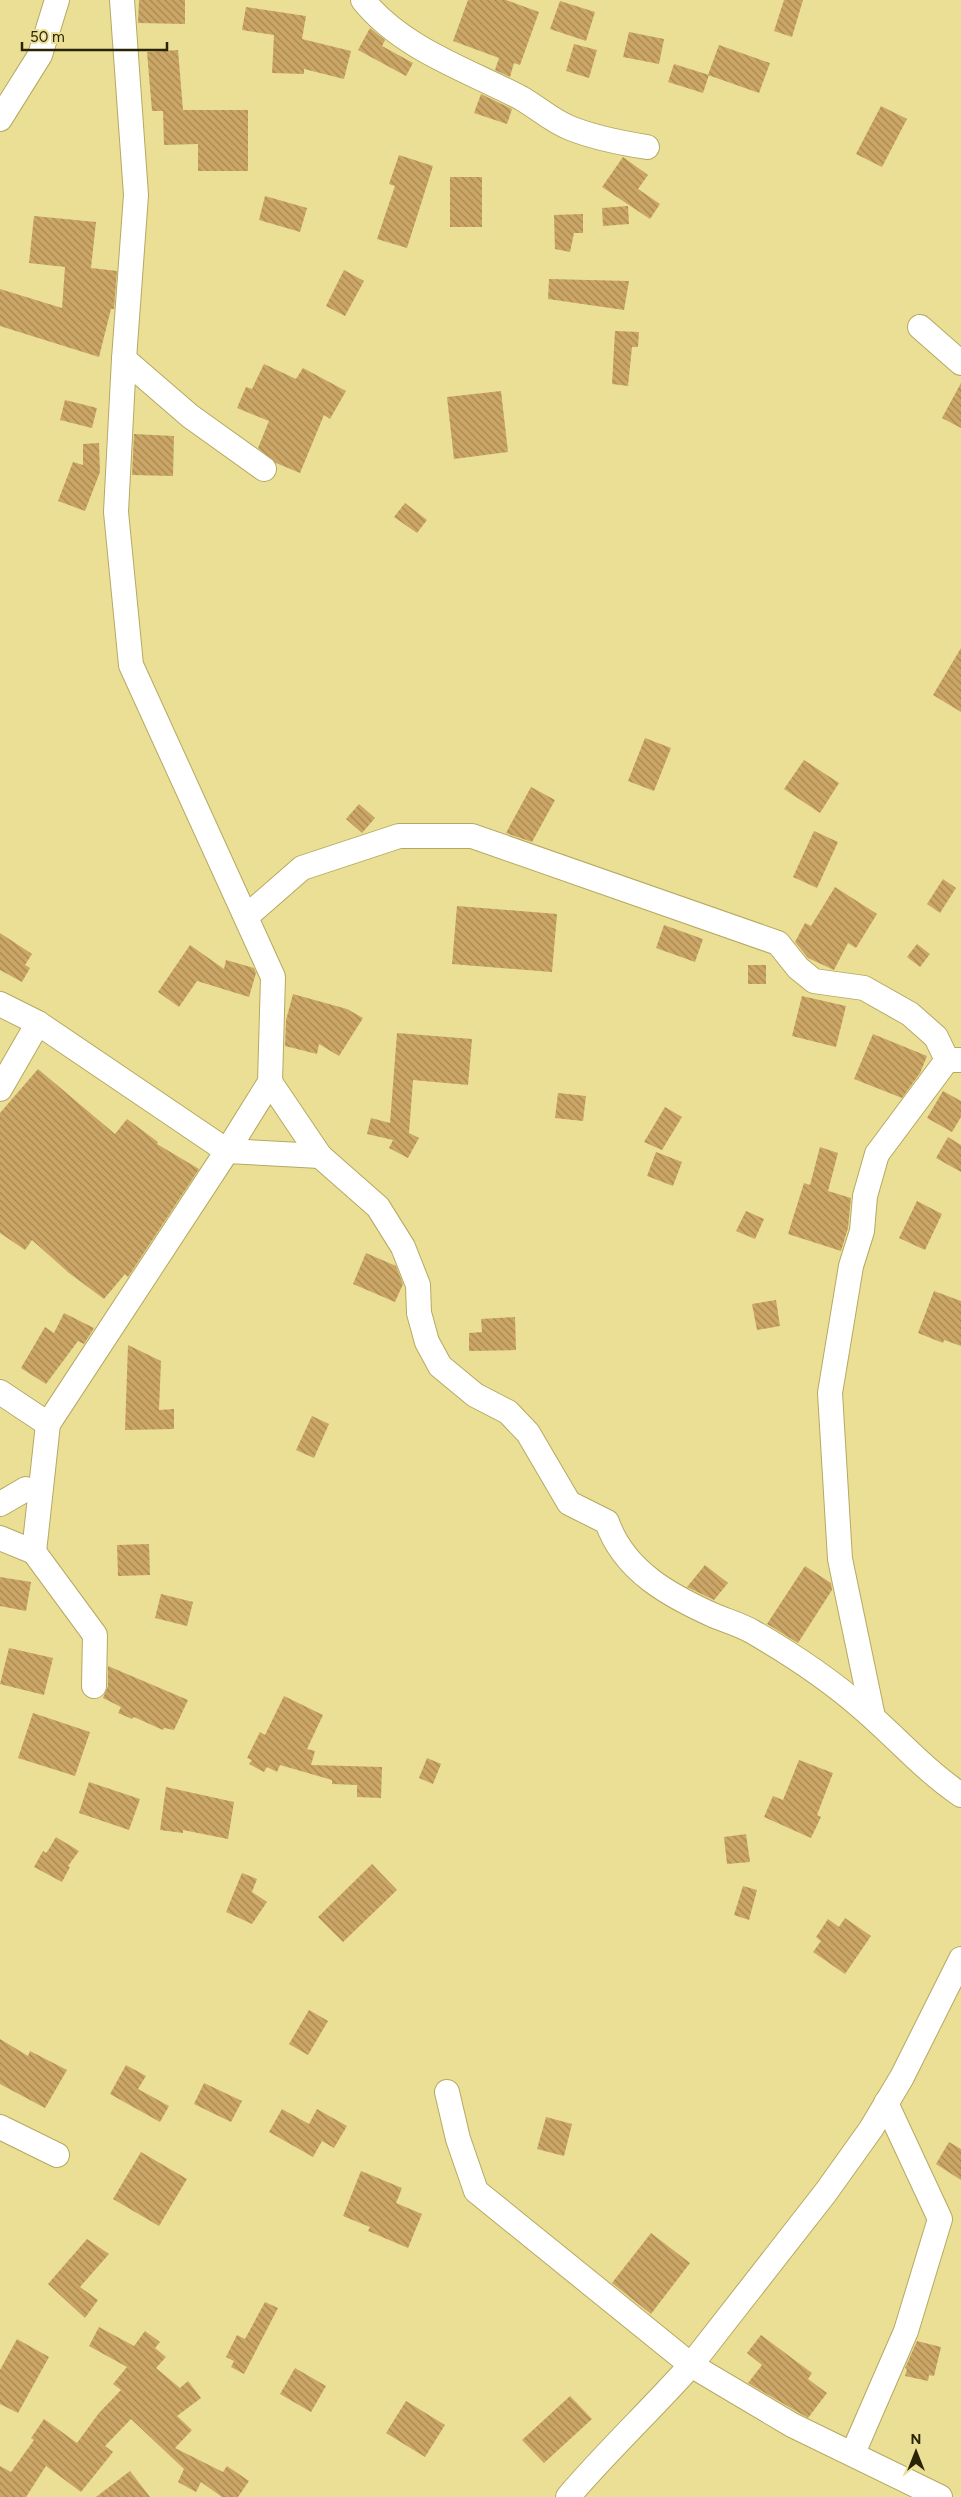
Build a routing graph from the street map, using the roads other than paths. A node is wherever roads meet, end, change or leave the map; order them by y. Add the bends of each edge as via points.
1 (57, 0) edge
2 (122, 0) edge
3 (363, 0) edge
4 (0, 119) edge
5 (647, 147) dead end
6 (920, 327) dead end
7 (124, 359) junction
8 (961, 363) edge
9 (264, 469) dead end
10 (247, 916) junction
11 (0, 1004) edge
12 (38, 1023) junction
13 (954, 1060) edge
14 (270, 1082) junction
15 (0, 1088) edge
16 (227, 1151) junction
17 (320, 1156) junction
18 (0, 1392) edge
19 (48, 1424) junction
20 (26, 1489) dead end
21 (0, 1504) edge
22 (0, 1538) edge
23 (34, 1552) junction
24 (94, 1686) dead end
25 (873, 1717) junction
26 (961, 1795) edge
27 (961, 1959) edge
28 (448, 2092) dead end
29 (886, 2103) junction
30 (0, 2128) edge
31 (57, 2155) dead end
32 (691, 2365) junction
33 (853, 2453) junction
34 (568, 2497) edge
35 (940, 2497) edge

1 - 4 street via 40,55
2 - 7 street via 136,195
3 - 5 street via 375,15 405,38 522,99 568,127 615,142
6 - 8 street
7 - 9 street via 190,416
7 - 10 street via 116,512 131,665
10 - 13 street via 302,868 399,836 472,836 778,943 798,968 814,981 864,988 910,1014 936,1037
10 - 14 street via 273,977
11 - 12 street
12 - 15 street
12 - 16 street
13 - 25 street via 877,1154 866,1196 862,1231 851,1266 830,1393 840,1559
14 - 16 street
14 - 17 street
16 - 17 street
16 - 19 street
17 - 25 street via 378,1207 403,1247 418,1285 418,1313 427,1342 440,1366 475,1396 508,1412 528,1433 569,1503 607,1522 614,1542 650,1582 689,1604 750,1630 790,1654
18 - 19 street
19 - 23 street
20 - 21 street
22 - 23 street
23 - 24 street via 95,1635
25 - 26 street via 934,1777
27 - 29 street
28 - 32 street via 458,2139 476,2191
29 - 32 street via 826,2192
29 - 33 street via 940,2219 906,2331
30 - 31 street
32 - 33 street via 792,2425
32 - 34 street
33 - 35 street

